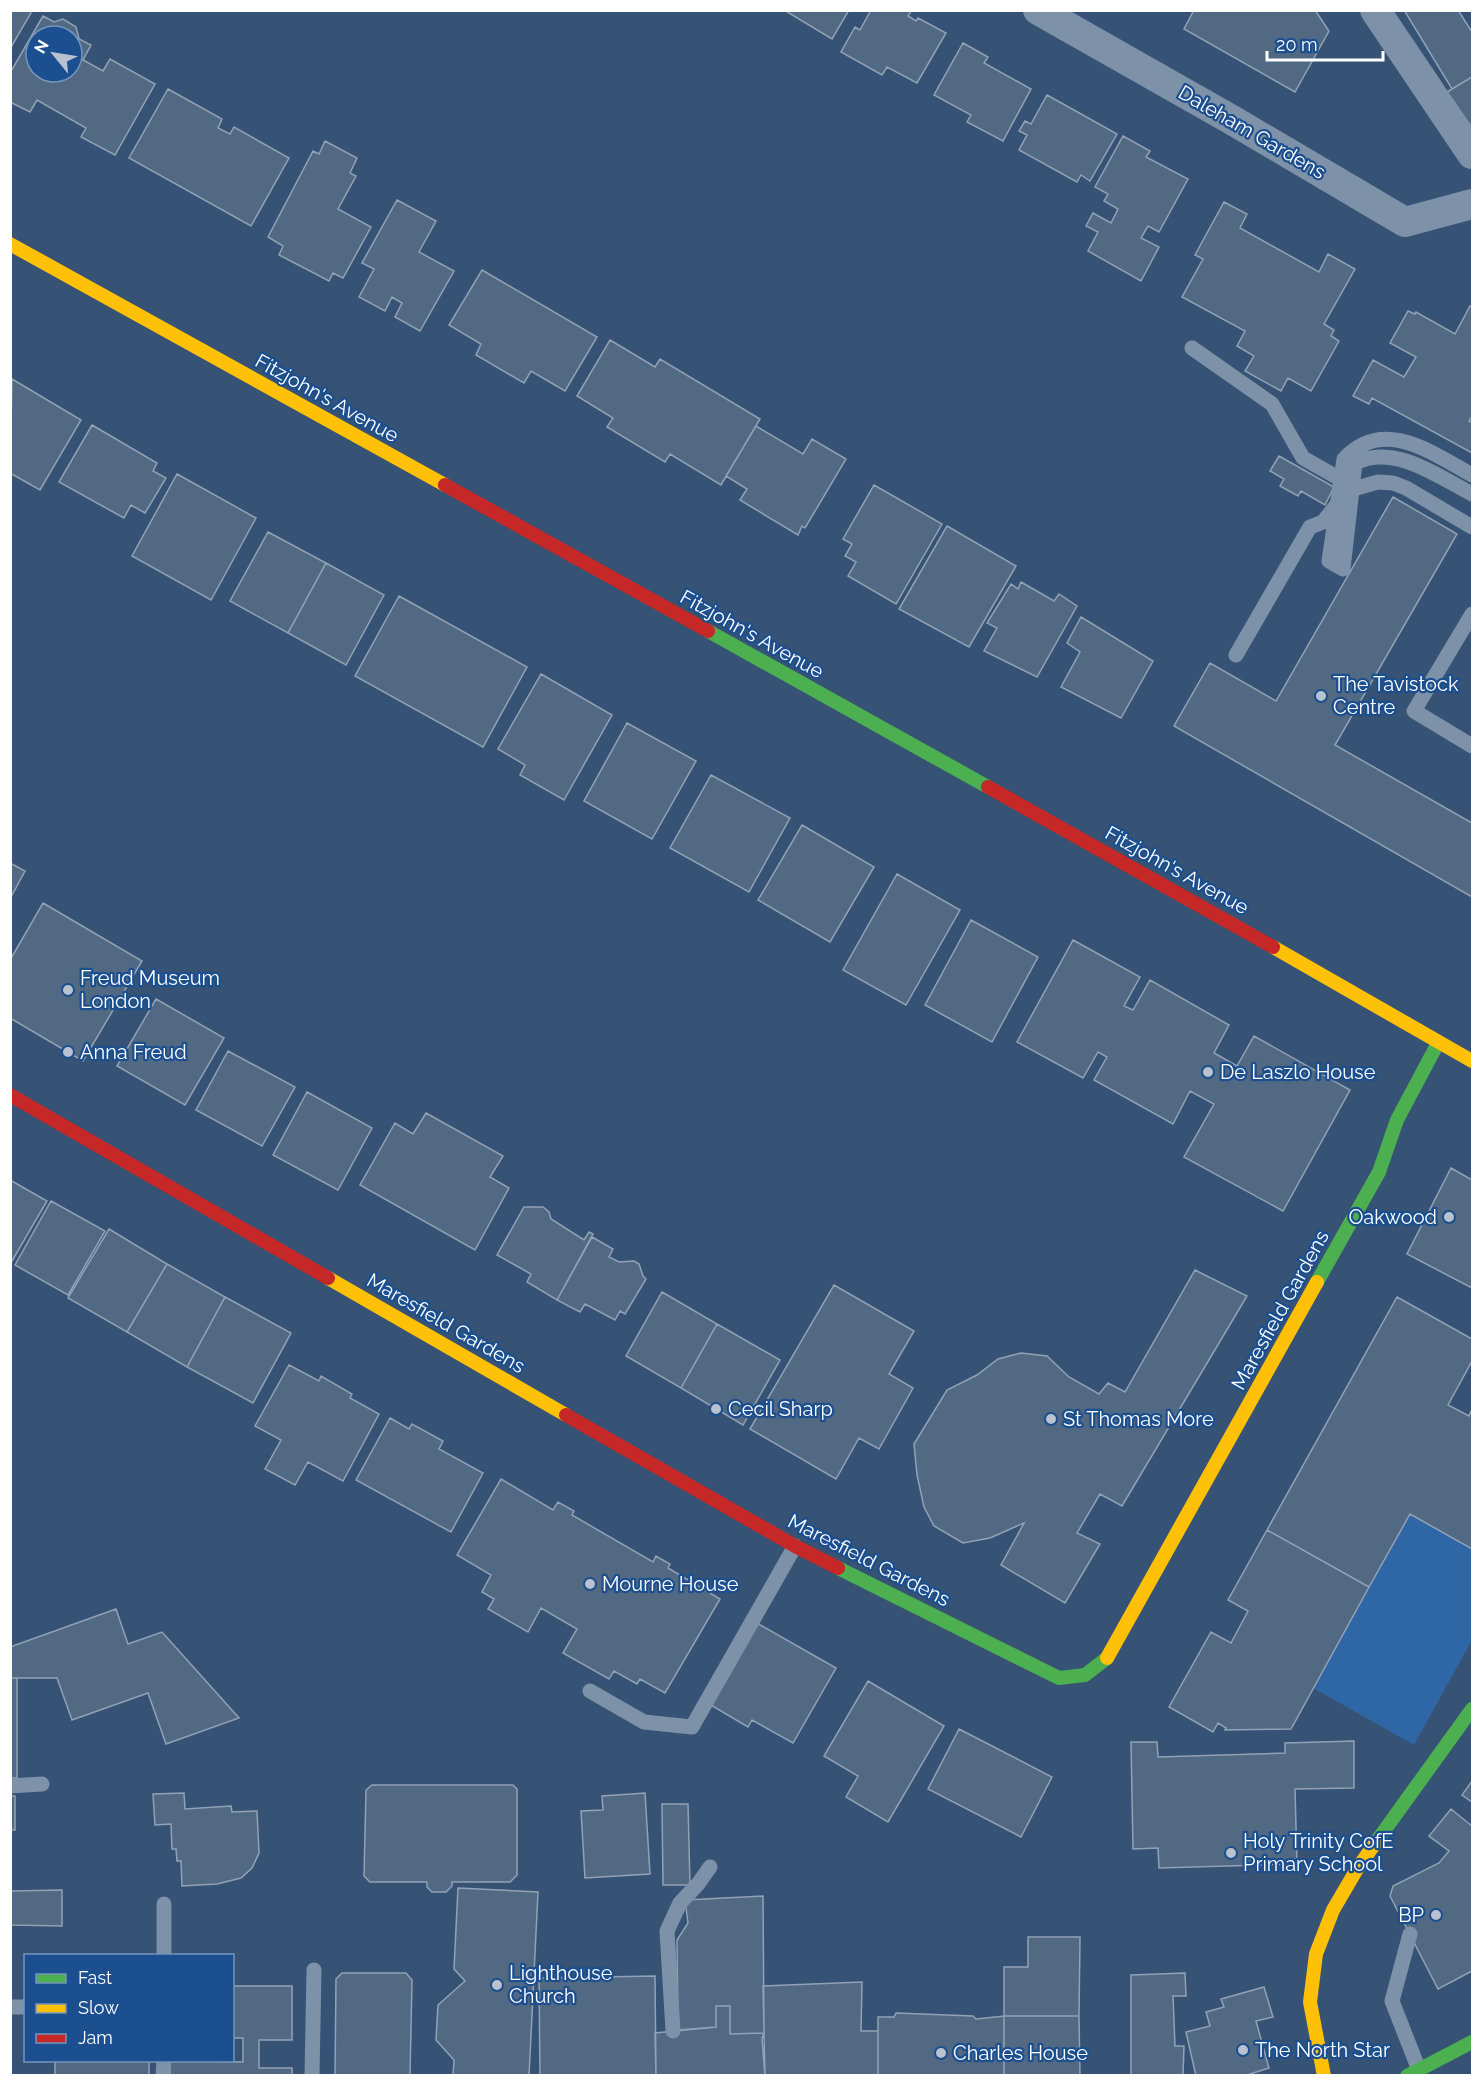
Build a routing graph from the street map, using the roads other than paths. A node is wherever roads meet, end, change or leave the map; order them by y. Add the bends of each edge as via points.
1 (1038, 10) edge
2 (1375, 10) edge
3 (1473, 154) edge
4 (1473, 204) edge
5 (10, 244) edge
6 (1192, 348) dead end
7 (1350, 461) junction
8 (1473, 475) edge
9 (1357, 488) junction
10 (1473, 494) edge
11 (1473, 526) edge
12 (1473, 614) edge
13 (1236, 655) dead end
14 (1473, 746) edge
15 (1438, 1043) junction
16 (1473, 1061) edge
17 (10, 1095) edge
18 (795, 1546) junction
19 (590, 1691) dead end
20 (1473, 1709) edge
21 (42, 1784) dead end
22 (10, 1786) edge
23 (710, 1867) dead end
24 (164, 1904) dead end
25 (1410, 1934) dead end
26 (164, 1954) edge
27 (314, 1970) dead end
28 (673, 2031) dead end
29 (1473, 2042) edge
30 (1413, 2073) edge
31 (312, 2076) edge
32 (1324, 2076) edge

1 - 4 street, Daleham Gardens via 1405,222
2 - 3 street
5 - 15 main road, Fitzjohn's Avenue via 1189,898
6 - 9 lane via 1272,404 1303,458
7 - 7 lane via 1343,569 1329,561
7 - 8 lane via 1353,450 1364,442 1394,439 1417,444
7 - 10 lane via 1394,458 1420,466
9 - 11 lane via 1378,482 1393,483
9 - 13 lane via 1346,493 1323,522 1310,527
12 - 14 lane via 1414,711
15 - 16 main road, Fitzjohn's Avenue
15 - 18 main road, Maresfield Gardens via 1397,1120 1379,1172 1105,1661 1085,1675 1059,1678
17 - 18 main road, Maresfield Gardens
18 - 19 lane via 692,1727 644,1722
20 - 32 main road via 1357,1869 1333,1910 1316,1954 1310,2002
21 - 22 lane
23 - 28 lane via 680,1904 668,1931
24 - 26 lane
25 - 30 lane via 1392,2001
27 - 31 lane
29 - 30 main road

